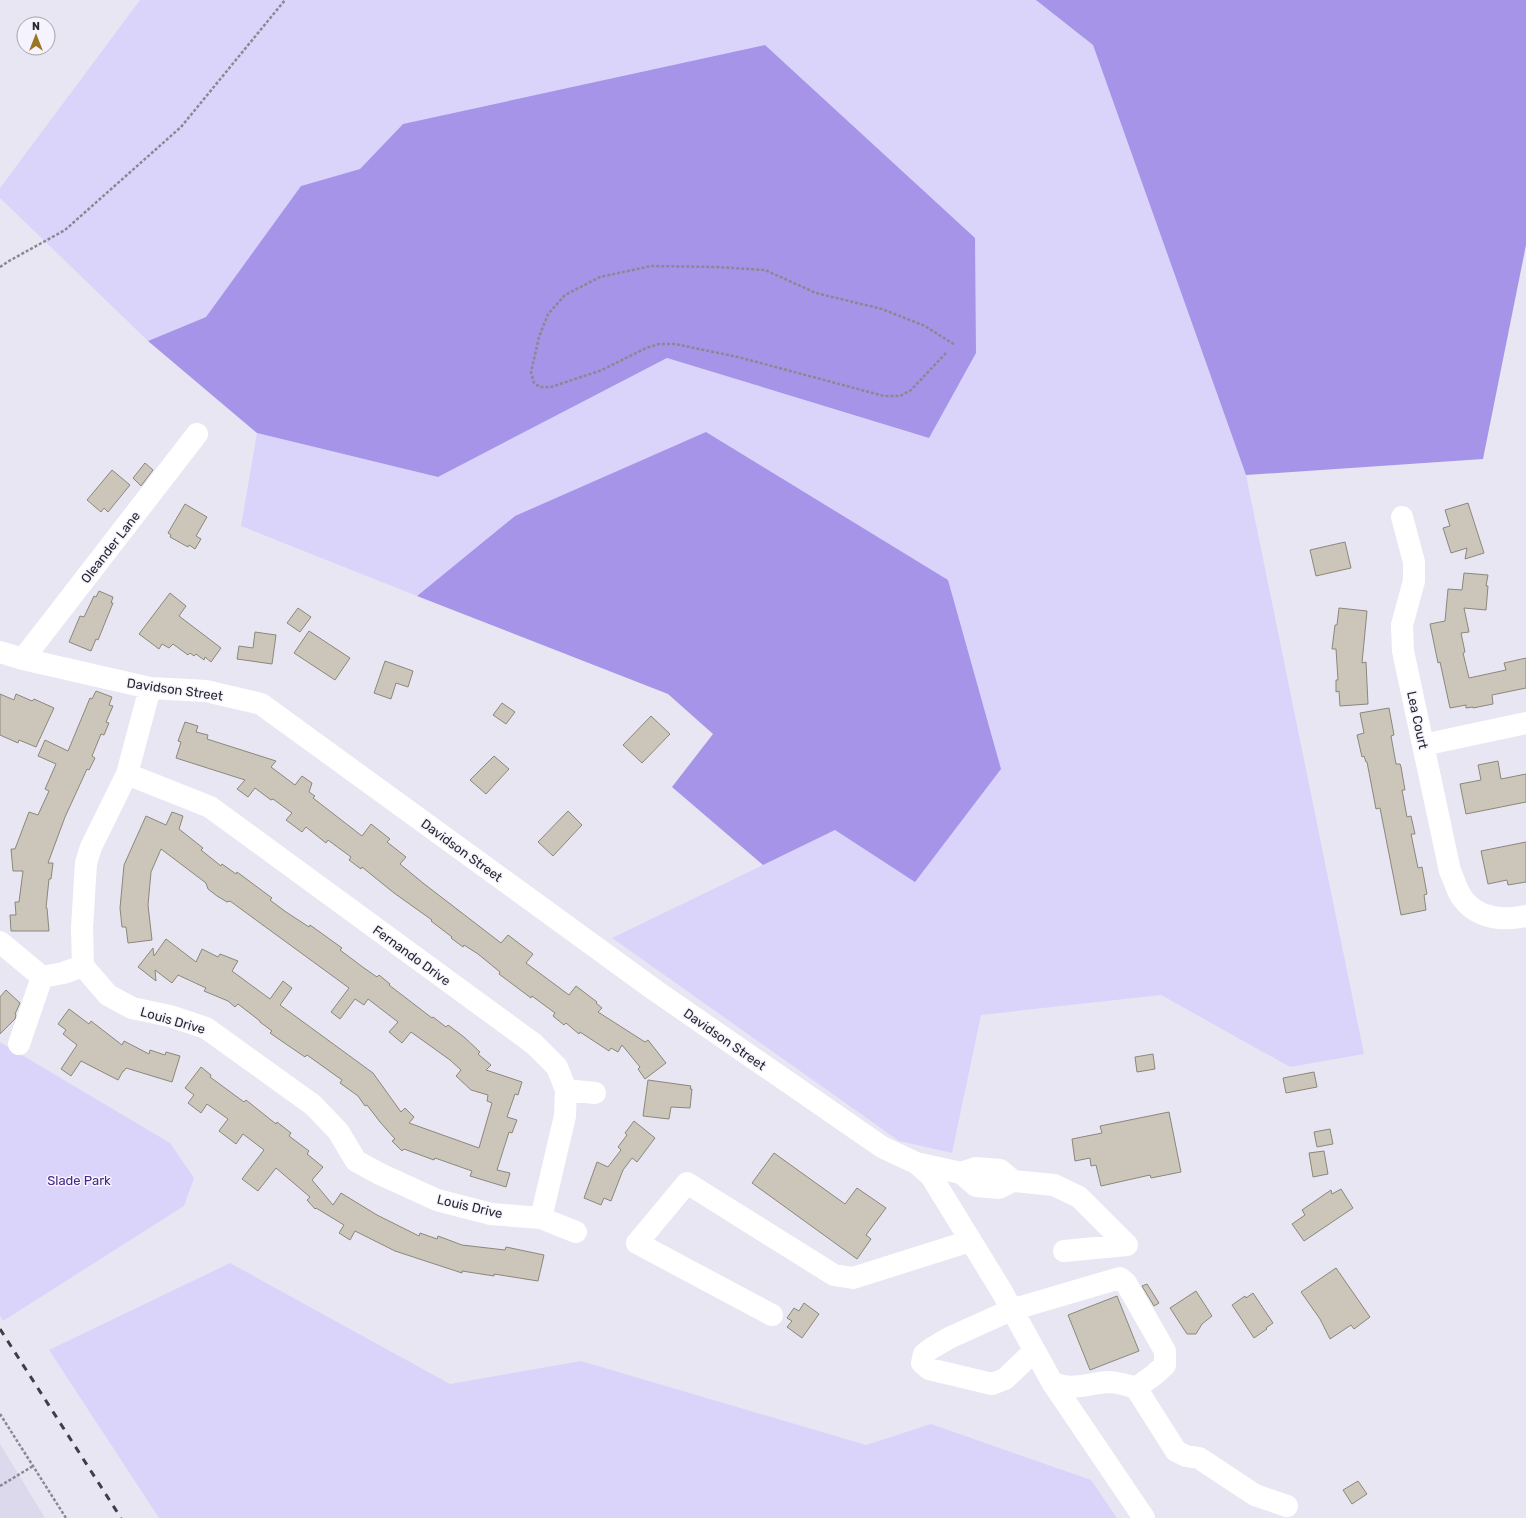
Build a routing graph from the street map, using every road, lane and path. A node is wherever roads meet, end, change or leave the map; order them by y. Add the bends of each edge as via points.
1 (285, 0) edge
2 (0, 267) edge
3 (955, 344) dead end
4 (946, 353) dead end
5 (198, 434) dead end
6 (1402, 517) dead end
7 (0, 652) edge
8 (23, 659) junction
9 (150, 688) junction
10 (1526, 723) edge
11 (1423, 745) junction
12 (127, 774) junction
13 (1526, 916) edge
14 (0, 942) edge
15 (83, 966) junction
16 (42, 977) junction
17 (19, 1044) dead end
18 (566, 1090) junction
19 (595, 1093) dead end
20 (916, 1163) junction
21 (542, 1218) junction
22 (576, 1232) dead end
23 (970, 1241) junction
24 (1064, 1251) dead end
25 (1011, 1310) junction
26 (772, 1315) dead end
27 (1034, 1351) junction
28 (1052, 1382) junction
29 (1136, 1388) junction
30 (0, 1414) edge
31 (33, 1466) junction
32 (0, 1486) edge
33 (1287, 1506) dead end
34 (66, 1518) edge
35 (1144, 1518) edge

1 - 2 path via 181,127 65,230
3 - 4 path via 925,326 897,314 816,293 765,270 717,266 651,266 600,277 565,295 548,314 539,337 531,372 534,383 540,388 551,388 602,370 646,348 659,344 675,344 738,357 884,396 900,396 911,390
5 - 8 street, Oleander Lane
6 - 11 street, Lea Court via 1414,562 1414,581 1402,625 1403,651
7 - 8 street, Davidson Street
8 - 9 street, Davidson Street
9 - 12 street
9 - 20 street, Davidson Street via 206,691 260,704 656,991 882,1147
10 - 11 street
11 - 13 street, Lea Court via 1450,871 1463,899 1480,914 1516,918
12 - 15 street via 91,847 86,863
12 - 18 street, Fernando Drive via 210,807 534,1044 556,1067
14 - 16 street
15 - 16 street
15 - 21 street, Louis Drive via 108,995 132,1008 170,1016 206,1028 312,1105 338,1131 356,1161 437,1200 491,1214
16 - 17 street
18 - 19 street
18 - 21 street, Fernando Drive via 565,1116
20 - 23 street via 931,1176
20 - 24 street via 961,1173 976,1186 999,1188 1013,1181 1054,1185 1079,1197 1127,1245
21 - 22 street, Louis Drive
23 - 25 street
23 - 26 street via 853,1278 834,1275 687,1183 637,1243
25 - 27 street
25 - 27 street via 932,1348 924,1354 922,1363 929,1369 992,1384 1005,1379
25 - 29 street via 1120,1278 1126,1283 1165,1351 1165,1365
27 - 28 street
28 - 29 street via 1058,1386 1085,1386 1108,1382
28 - 35 street
29 - 33 street via 1176,1452 1199,1458 1255,1495
30 - 31 path
31 - 32 path
31 - 34 path

